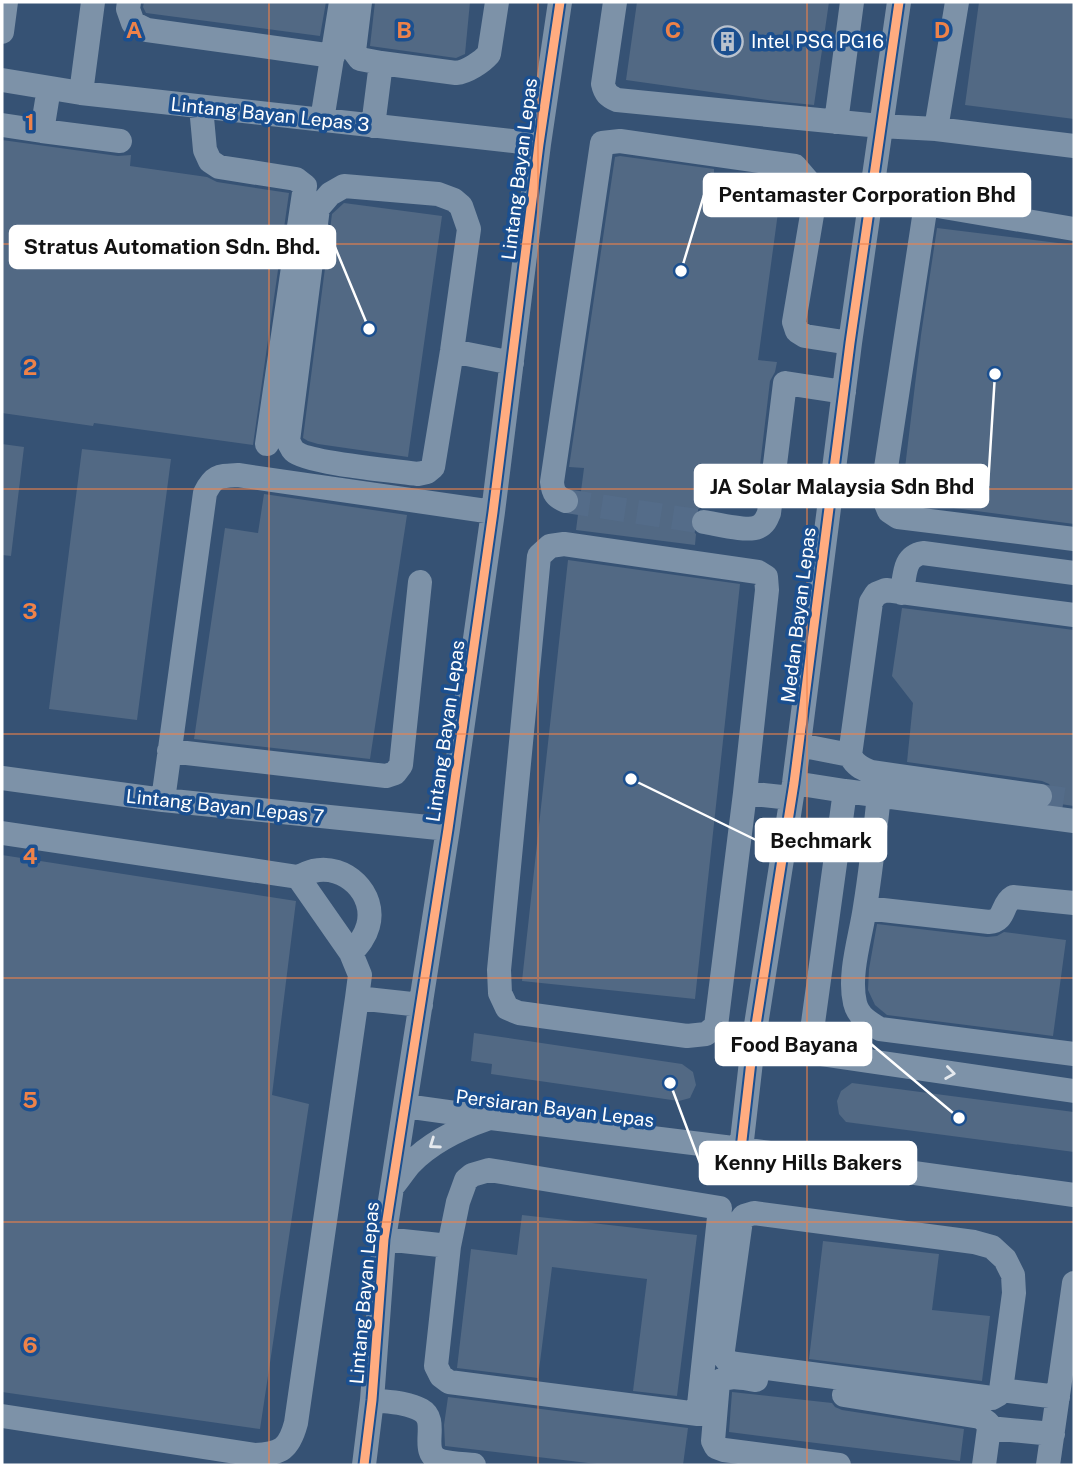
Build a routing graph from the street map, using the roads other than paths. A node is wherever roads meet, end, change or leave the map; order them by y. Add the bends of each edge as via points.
1 (6, 2) edge
2 (93, 2) edge
3 (129, 2) edge
4 (341, 2) edge
5 (360, 2) edge
6 (497, 2) edge
7 (560, 2) edge
8 (615, 2) edge
9 (852, 2) edge
10 (899, 2) edge
11 (957, 2) edge
12 (2, 32) edge
13 (333, 56) junction
14 (381, 63) junction
15 (2, 80) edge
16 (49, 88) junction
17 (81, 93) junction
18 (201, 107) junction
19 (322, 120) junction
20 (836, 122) junction
21 (2, 125) edge
22 (373, 126) junction
23 (880, 126) junction
24 (936, 129) junction
25 (42, 131) junction
26 (120, 141) dead end
27 (539, 144) junction
28 (1074, 146) edge
29 (871, 196) junction
30 (926, 204) junction
31 (1074, 229) edge
32 (850, 343) junction
33 (452, 351) junction
34 (512, 363) junction
35 (844, 392) junction
36 (267, 444) dead end
37 (566, 501) dead end
38 (493, 512) junction
39 (704, 522) tunnel mouth
40 (1074, 539) edge
41 (1074, 573) edge
42 (420, 582) dead end
43 (902, 593) junction
44 (1074, 615) edge
45 (799, 745) junction
46 (169, 751) junction
47 (850, 755) junction
48 (2, 778) edge
49 (792, 791) junction
50 (845, 791) junction
51 (745, 793) junction
52 (879, 795) junction
53 (1040, 796) tunnel mouth
54 (163, 800) junction
55 (1074, 821) edge
56 (448, 830) junction
57 (2, 833) edge
58 (298, 877) junction
59 (1074, 903) edge
60 (865, 908) junction
61 (351, 953) junction
62 (357, 998) junction
63 (421, 1006) junction
64 (753, 1044) junction
65 (809, 1052) junction
66 (1074, 1054) edge
67 (1074, 1091) edge
68 (405, 1106) junction
69 (491, 1118) junction
70 (741, 1149) junction
71 (391, 1189) junction
72 (1074, 1195) edge
73 (384, 1239) junction
74 (449, 1245) junction
75 (1074, 1283) edge
76 (1001, 1390) junction
77 (372, 1400) junction
78 (2, 1416) edge
79 (1060, 1417) edge
80 (989, 1427) junction
81 (430, 1461) edge
82 (364, 1465) edge
83 (474, 1465) edge
84 (839, 1465) edge
85 (984, 1465) edge
86 (1048, 1465) edge

1 - 12 street
2 - 17 street
3 - 13 street via 134,23 147,30
4 - 13 street
5 - 14 street via 354,51 360,59
6 - 14 street via 489,54 463,72
7 - 27 street, Lintang Bayan Lepas
8 - 20 street via 603,84 609,97
9 - 20 street
10 - 23 street, Medan Bayan Lepas
11 - 24 street
13 - 19 street
14 - 22 street
15 - 16 street, Lintang Bayan Lepas 3
16 - 17 street, Lintang Bayan Lepas 3
16 - 25 street
17 - 18 street, Lintang Bayan Lepas 3
18 - 19 street, Lintang Bayan Lepas 3
18 - 36 street via 209,161 219,167 296,179 305,186
19 - 22 street, Lintang Bayan Lepas 3
20 - 23 street
21 - 25 street
22 - 27 street, Lintang Bayan Lepas 3
23 - 24 street
23 - 29 street, Medan Bayan Lepas
24 - 28 street
25 - 26 street
27 - 34 street, Lintang Bayan Lepas
29 - 30 street
29 - 32 street, Medan Bayan Lepas
30 - 31 street
30 - 40 street via 882,494 885,503 898,517
32 - 35 street, Medan Bayan Lepas
32 - 37 street via 805,336 794,322 815,197 813,187 795,166 620,141 602,143 552,482 558,498
33 - 33 street via 433,467 427,472 340,463 294,451 288,441 318,208 330,194 344,186 438,194 461,206 469,229
33 - 34 street
34 - 38 street, Lintang Bayan Lepas
35 - 39 street via 785,383 765,522 748,528
35 - 45 street, Medan Bayan Lepas
38 - 46 street via 238,475 210,481
38 - 56 street, Lintang Bayan Lepas
41 - 43 street via 923,553 909,559
42 - 46 street via 401,765 395,773 386,776
43 - 44 street
43 - 47 street via 886,590 871,602
45 - 47 street
45 - 49 street, Medan Bayan Lepas
46 - 54 street
47 - 53 street via 861,769 871,772
48 - 54 street, Lintang Bayan Lepas 7
49 - 50 street
49 - 51 street
49 - 64 street, Medan Bayan Lepas
50 - 52 street
50 - 65 street
51 - 51 street via 766,577 732,568 564,544 550,546 539,556 500,957 500,993 507,1008 687,1035 706,1034 716,1026
52 - 55 street
52 - 60 street
54 - 56 street, Lintang Bayan Lepas 7
56 - 63 street, Lintang Bayan Lepas
57 - 58 street
58 - 61 street
58 - 61 street via 315,870 333,870 362,889 369,905 369,923 363,940
59 - 60 street via 1013,897 1002,916 989,922
60 - 66 street via 853,975 854,1001 868,1023 880,1029
61 - 62 street via 360,975
62 - 63 street
62 - 78 street via 296,1423 287,1446 255,1455
63 - 68 street, Lintang Bayan Lepas
64 - 65 street
64 - 70 street, Medan Bayan Lepas
65 -> 67 street
68 - 69 street, Persiaran Bayan Lepas
68 - 71 street, Lintang Bayan Lepas
69 - 70 street, Persiaran Bayan Lepas
69 -> 71 street via 434,1144 410,1164
70 - 72 street, Persiaran Bayan Lepas
71 - 73 street, Lintang Bayan Lepas
73 - 74 street
73 - 77 street, Lintang Bayan Lepas
74 - 74 street via 466,1180 489,1170 720,1208 698,1414 449,1382 436,1366
75 - 79 street
76 - 76 street via 1013,1275 992,1247 754,1213 741,1220 723,1350 729,1363 992,1398
76 - 79 street
77 - 81 street via 423,1410 429,1418
77 - 82 street, Lintang Bayan Lepas
79 - 80 street
79 - 86 street
80 - 84 street via 980,1417 734,1377 719,1382 716,1447
80 - 85 street
81 - 83 street

